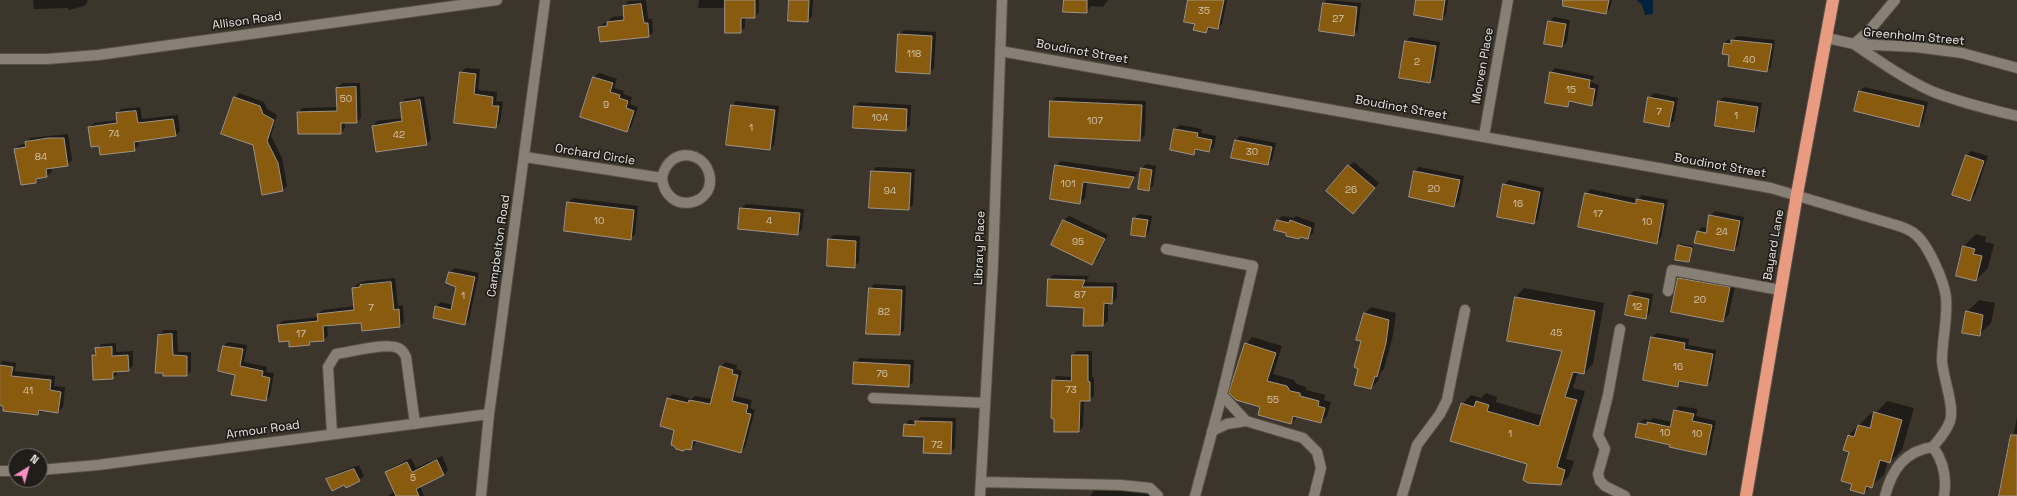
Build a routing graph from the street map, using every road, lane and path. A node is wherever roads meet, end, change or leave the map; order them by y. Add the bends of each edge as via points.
1 (497, 0) edge
2 (545, 0) edge
3 (1002, 0) edge
4 (1508, 0) edge
5 (1833, 0) edge
6 (1895, 0) edge
7 (1826, 38) junction
8 (1854, 44) junction
9 (1000, 51) junction
10 (0, 59) edge
11 (2017, 68) edge
12 (2017, 116) edge
13 (1484, 136) junction
14 (525, 157) junction
15 (662, 178) junction
16 (1797, 194) junction
17 (1166, 249) dead end
18 (1780, 290) junction
19 (1668, 291) dead end
20 (1465, 310) dead end
21 (1620, 329) dead end
22 (1222, 395) junction
23 (873, 398) dead end
24 (985, 402) junction
25 (489, 414) junction
26 (1246, 421) junction
27 (415, 424) junction
28 (1212, 431) junction
29 (332, 434) junction
30 (1934, 447) junction
31 (48, 469) edge
32 (981, 482) junction
33 (481, 496) edge
34 (980, 496) edge
35 (1158, 496) edge
36 (1195, 496) edge
37 (1314, 496) edge
38 (1402, 496) edge
39 (1625, 496) edge
40 (1746, 496) edge
41 (1885, 496) edge
42 (1944, 496) edge

1 - 10 street, Allison Road via 98,55
2 - 14 street, Campbelton Road
3 - 9 street, Library Place
4 - 13 street, Morven Place
5 - 7 highway, Bayard Lane
6 - 8 street via 1869,31
7 - 8 street, Greenholm Street
7 - 16 highway, Bayard Lane
8 - 11 street, Greenholm Street via 1916,47 1962,53
8 - 12 street, Greenholm Street via 1896,73 1932,91
9 - 13 street, Boudinot Street
9 - 24 street, Library Place
13 - 16 street, Boudinot Street
14 - 15 street, Orchard Circle
14 - 25 street, Campbelton Road
15 - 15 street via 668,163 674,158 691,155 705,164 710,180 705,194 700,199 685,204 666,193
16 - 18 highway, Bayard Lane
16 - 30 street, Boudinot Street via 1909,230 1923,244 1934,264 1946,297 1942,360 1951,420
17 - 22 street via 1253,266
18 - 19 street via 1672,270
18 - 40 highway, Bayard Lane
20 - 38 street via 1447,400 1417,445
21 - 39 street via 1598,435 1605,449 1598,474 1605,486
22 - 26 street
22 - 28 street
23 - 24 street
24 - 32 street, Library Place
25 - 27 street, Armour Road
25 - 33 street, Campbelton Road
26 - 28 street via 1226,424
26 - 37 street via 1304,438 1317,452 1321,468
27 - 29 street, Armour Road
27 - 29 street via 406,357 403,350 397,347 382,346 336,354 332,359 328,367
28 - 36 street
29 - 31 street, Armour Road
30 - 41 street via 1910,453 1890,477
30 - 42 street via 1944,468
32 - 34 street, Library Place
32 - 35 street via 1121,485 1150,488

